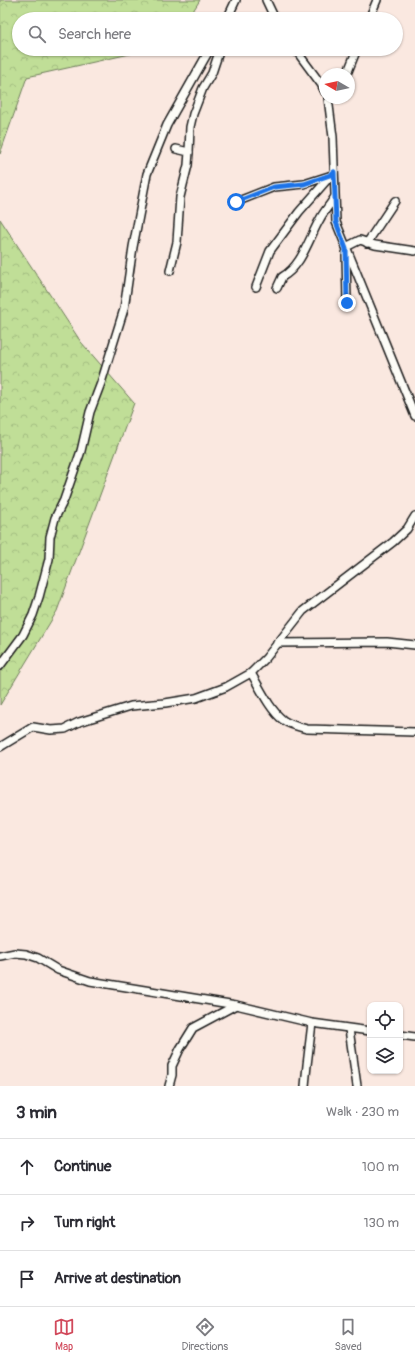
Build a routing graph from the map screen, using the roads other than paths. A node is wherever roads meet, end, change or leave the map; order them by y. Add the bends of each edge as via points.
1 (236, 0) edge
2 (266, 0) edge
3 (377, 0) edge
4 (231, 12) edge
5 (272, 12) edge
6 (372, 12) edge
7 (206, 56) edge
8 (218, 56) edge
9 (300, 56) edge
10 (354, 56) edge
11 (349, 68) edge
12 (319, 81) edge
13 (330, 106) edge
14 (176, 149) dead end
15 (189, 152) junction
16 (332, 174) junction
17 (334, 198) junction
18 (395, 201) dead end
19 (236, 202) dead end
20 (368, 243) junction
21 (346, 248) junction
22 (415, 251) edge
23 (170, 271) dead end
24 (256, 287) dead end
25 (277, 288) dead end
26 (347, 303) dead end
27 (415, 416) edge
28 (415, 516) edge
29 (277, 643) junction
30 (415, 645) edge
31 (0, 666) edge
32 (251, 673) junction
33 (415, 732) edge
34 (0, 747) edge
35 (0, 956) edge
36 (236, 1005) junction
37 (312, 1023) junction
38 (348, 1028) junction
39 (367, 1031) edge
40 (403, 1035) edge
41 (415, 1037) edge
42 (169, 1086) edge
43 (305, 1086) edge
44 (357, 1086) edge

1 - 4 street
2 - 5 street
3 - 6 street
7 - 31 street via 166,125 147,174 124,309 90,412 81,451 55,518 50,537 49,559 39,597 23,635
8 - 15 street via 193,114
9 - 12 street
10 - 11 street
13 - 16 street via 333,137
14 - 15 street
15 - 23 street via 180,198 177,242
16 - 17 street
16 - 19 street via 304,184 274,187
16 - 24 street via 298,212 270,251
17 - 21 street via 336,222
17 - 25 street via 302,255 288,274 282,277
18 - 20 street
20 - 21 street via 360,240
20 - 22 street
21 - 26 street
21 - 27 street
28 - 29 street via 393,542 303,611
29 - 30 street via 387,642
29 - 32 street
32 - 33 street via 274,711 284,721 295,726 307,729
32 - 34 street via 226,687 196,698 131,706 79,722 65,729 32,727
35 - 36 street via 26,954 58,970 90,980
36 - 37 street
36 - 42 street via 193,1028 172,1066
37 - 38 street
37 - 43 street
38 - 39 street
38 - 44 street
40 - 41 street

